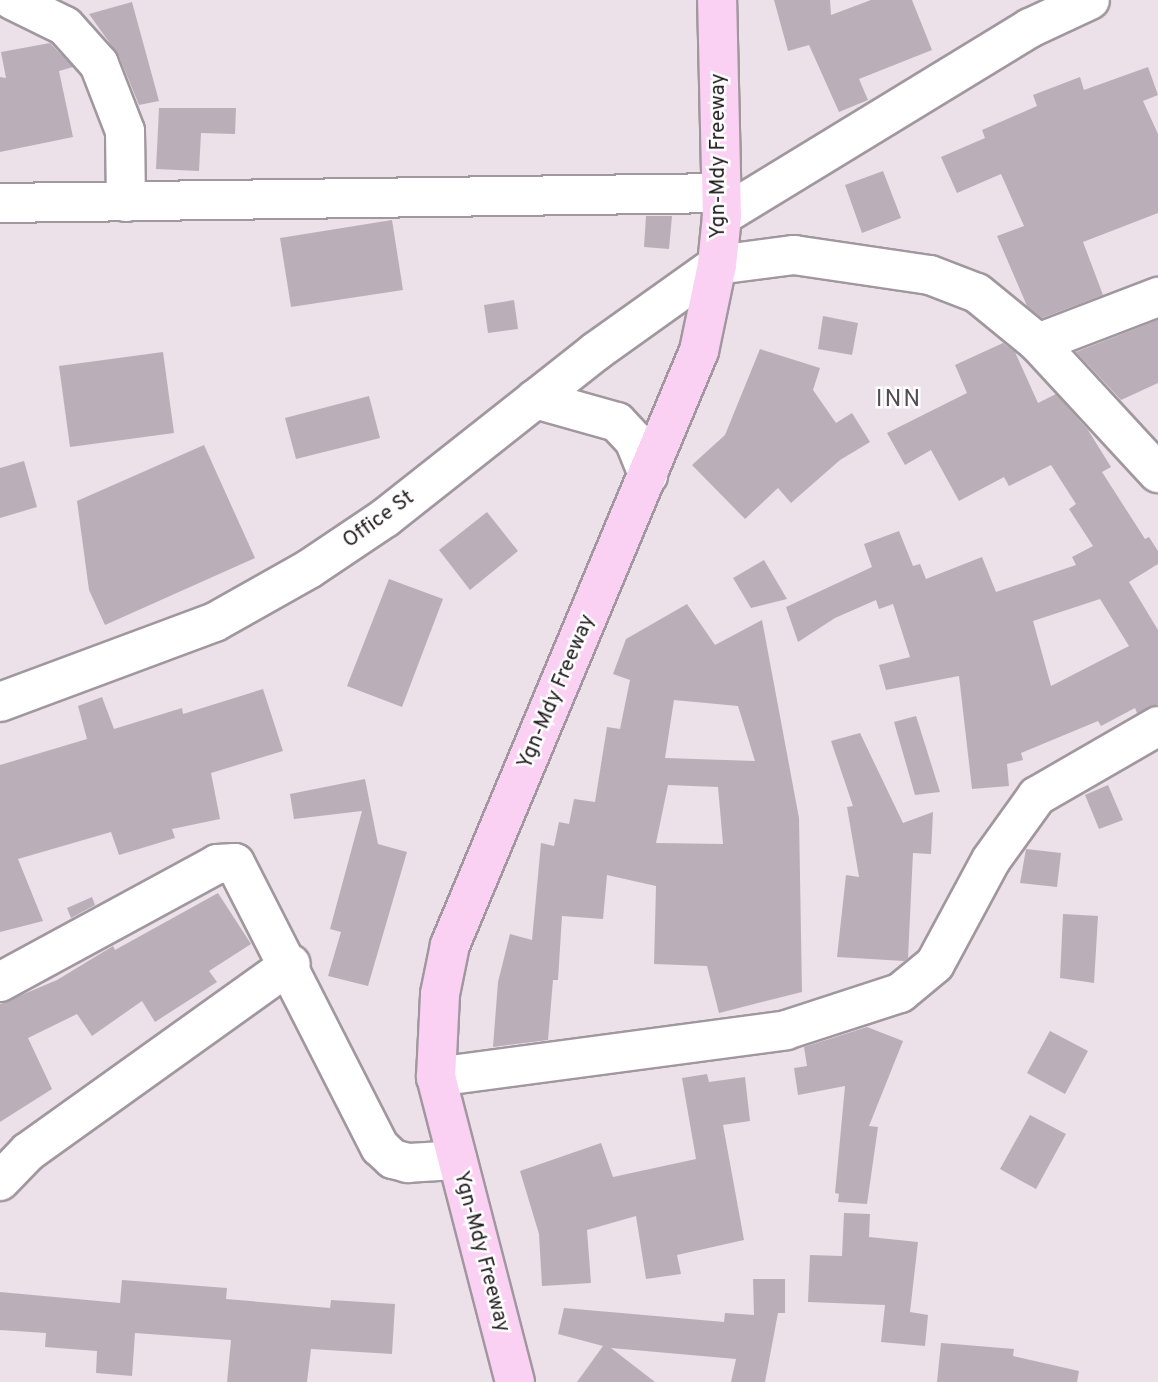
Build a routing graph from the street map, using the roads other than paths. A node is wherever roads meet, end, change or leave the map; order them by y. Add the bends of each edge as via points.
1 (12, 0) edge
2 (717, 0) edge
3 (1090, 0) edge
4 (126, 202) junction
5 (0, 203) edge
6 (722, 204) junction
7 (717, 265) junction
8 (1158, 297) edge
9 (1038, 343) junction
10 (535, 399) junction
11 (1158, 472) edge
12 (649, 475) junction
13 (0, 702) edge
14 (1158, 726) edge
15 (291, 964) junction
16 (0, 982) edge
17 (436, 1077) junction
18 (457, 1160) junction
19 (0, 1181) edge
20 (515, 1382) edge

1 - 4 street via 65,26 99,64 125,131
2 - 6 main road, Ygn-Mdy Freeway
3 - 6 street via 1030,28
4 - 5 street
4 - 6 street
6 - 7 main road, Ygn-Mdy Freeway
7 - 9 street via 794,254 930,275 977,293
7 - 10 street, Office St
7 - 12 main road, Ygn-Mdy Freeway via 699,351
8 - 9 street
9 - 11 street
10 - 12 street via 617,422 634,440
10 - 13 street, Office St via 385,518 274,589 215,622
12 - 17 main road, Ygn-Mdy Freeway via 450,945 440,995
14 - 17 street via 1037,796 992,860 935,964 900,993 786,1030
15 - 16 street via 235,863 228,861
15 - 18 street via 380,1146 393,1159 408,1163
15 - 19 street via 27,1152
17 - 18 main road, Ygn-Mdy Freeway
18 - 20 main road, Ygn-Mdy Freeway

